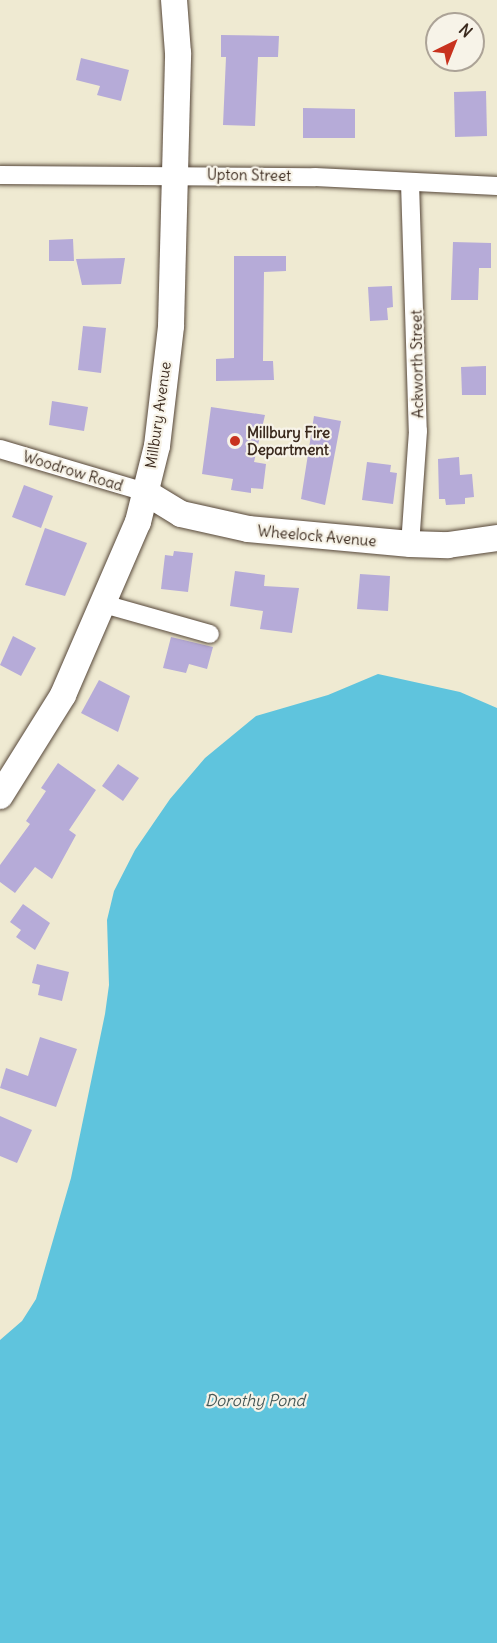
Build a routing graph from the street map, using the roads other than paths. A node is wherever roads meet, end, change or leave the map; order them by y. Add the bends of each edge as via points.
1 (174, 0) edge
2 (174, 174) junction
3 (0, 175) edge
4 (410, 183) junction
5 (497, 186) edge
6 (0, 449) edge
7 (145, 492) junction
8 (497, 538) edge
9 (410, 544) junction
10 (104, 604) junction
11 (210, 634) dead end
12 (0, 796) edge

1 - 2 main road, Millbury Avenue via 178,53
2 - 3 street, Upton Street
2 - 4 street, Upton Street
2 - 7 main road, Millbury Avenue via 171,326 157,447
4 - 5 street, Upton Street
4 - 9 street, Ackworth Street via 418,391
6 - 7 street, Woodrow Road
7 - 9 main road, Wheelock Avenue via 181,514 248,529
7 - 10 main road, Millbury Avenue via 138,522
8 - 9 main road, Wheelock Avenue via 448,545
10 - 11 street
10 - 12 main road, Millbury Avenue via 63,695

